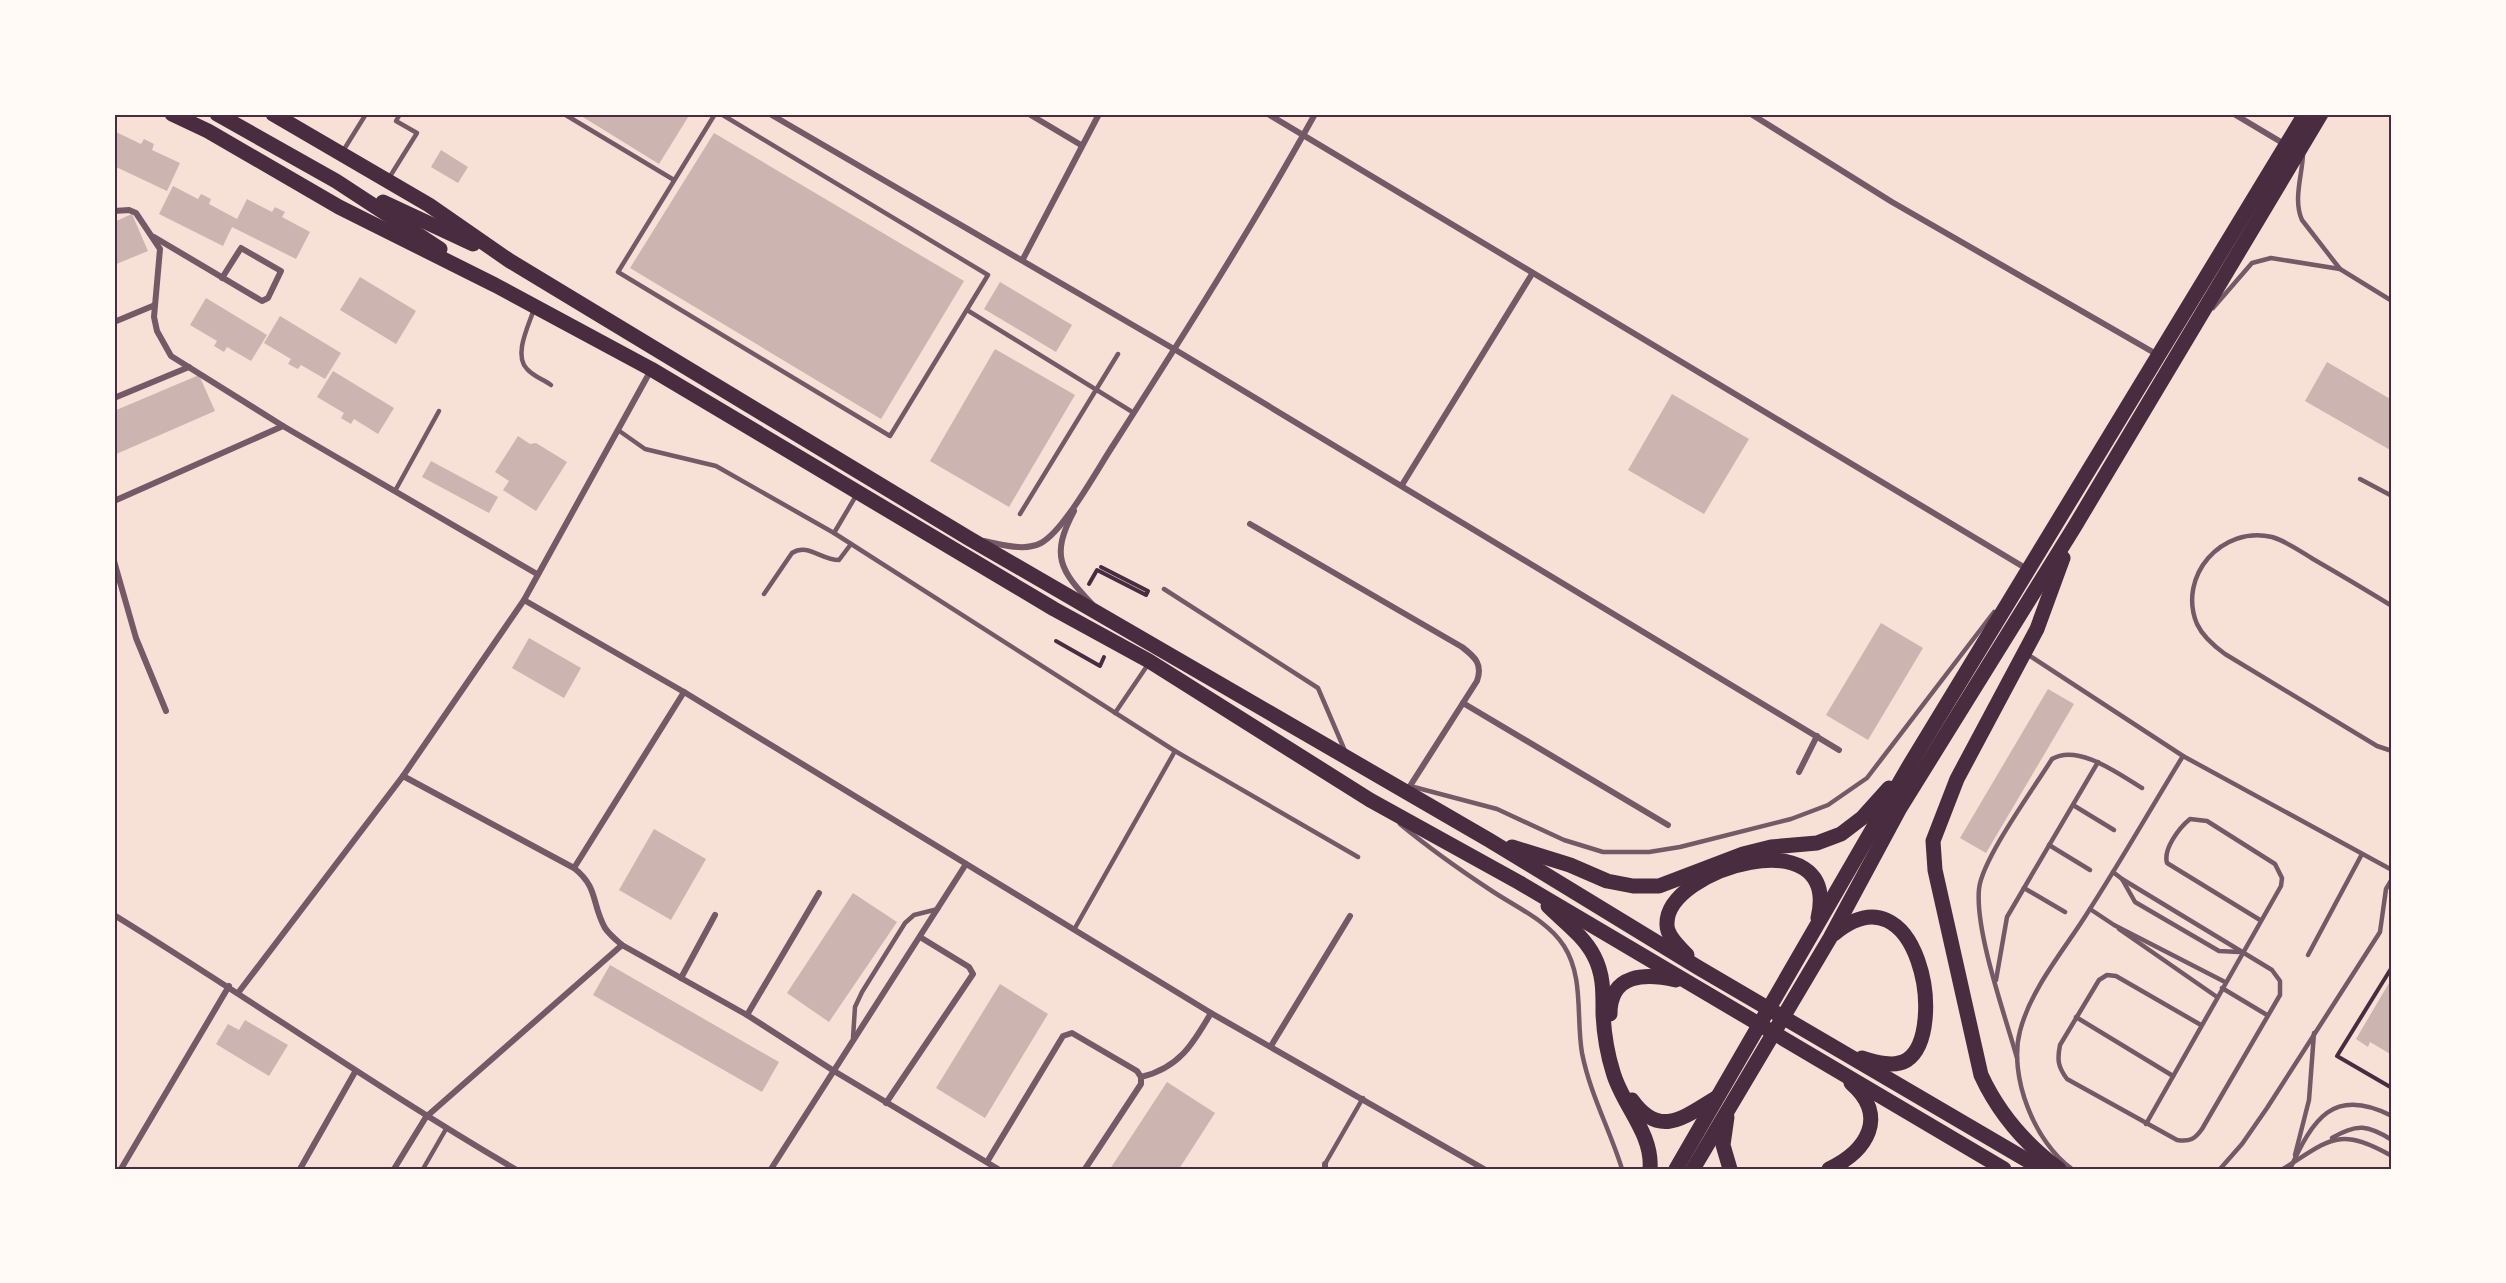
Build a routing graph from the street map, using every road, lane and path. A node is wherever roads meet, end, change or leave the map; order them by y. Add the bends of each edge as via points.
1 (172, 114) edge
2 (217, 114) edge
3 (273, 114) edge
4 (366, 114) edge
5 (400, 114) edge
6 (564, 114) edge
7 (715, 114) edge
8 (721, 114) edge
9 (770, 114) edge
10 (1029, 114) edge
11 (1099, 114) edge
12 (1268, 114) edge
13 (1315, 114) edge
14 (1751, 114) edge
15 (2234, 114) edge
16 (2305, 114) edge
17 (2321, 114) edge
18 (1304, 135) junction
19 (2304, 143) junction
20 (1081, 145) junction
21 (2287, 145) junction
22 (342, 153) junction
23 (387, 180) junction
24 (674, 180) junction
25 (336, 181) junction
26 (114, 211) edge
27 (153, 237) junction
28 (1023, 259) junction
29 (510, 261) junction
30 (2340, 269) junction
31 (1532, 274) junction
32 (222, 278) junction
33 (495, 285) junction
34 (2392, 301) edge
35 (155, 305) junction
36 (535, 307) junction
37 (967, 310) junction
38 (114, 322) edge
39 (2194, 330) junction
40 (1174, 349) junction
41 (1118, 354) dead end
42 (2158, 355) junction
43 (189, 367) junction
44 (651, 369) junction
45 (551, 385) dead end
46 (1096, 390) junction
47 (114, 398) edge
48 (439, 411) dead end
49 (1134, 413) junction
50 (283, 426) junction
51 (618, 430) junction
52 (2360, 479) dead end
53 (1402, 485) junction
54 (395, 491) junction
55 (857, 493) junction
56 (1080, 496) junction
57 (2392, 496) edge
58 (114, 501) edge
59 (1020, 514) dead end
60 (1250, 524) dead end
61 (2075, 526) junction
62 (834, 533) junction
63 (970, 539) junction
64 (851, 544) junction
65 (114, 561) edge
66 (1099, 568) joint
67 (2028, 570) junction
68 (537, 574) junction
69 (1164, 589) dead end
70 (764, 594) dead end
71 (524, 600) junction
72 (2392, 606) edge
73 (1101, 613) junction
74 (1056, 641) dead end
75 (1097, 652) dead end
76 (2025, 653) junction
77 (1149, 661) junction
78 (684, 692) junction
79 (1463, 703) junction
80 (166, 711) dead end
81 (1115, 713) junction
82 (1817, 736) junction
83 (1839, 750) dead end
84 (1175, 751) junction
85 (2392, 751) edge
86 (2182, 756) junction
87 (1348, 759) junction
88 (2098, 762) junction
89 (1909, 765) junction
90 (1798, 772) dead end
91 (403, 776) junction
92 (1381, 778) junction
93 (1410, 786) junction
94 (2142, 788) dead end
95 (1370, 800) junction
96 (2073, 805) junction
97 (1668, 825) dead end
98 (2114, 830) dead end
99 (1489, 840) junction
100 (2049, 846) junction
101 (2362, 854) junction
102 (1358, 857) dead end
103 (966, 864) junction
104 (574, 868) junction
105 (2090, 870) dead end
106 (2392, 870) edge
107 (2113, 873) junction
108 (2122, 879) junction
109 (2392, 879) edge
110 (1520, 883) junction
111 (2024, 888) junction
112 (819, 893) dead end
113 (938, 909) junction
114 (2090, 909) junction
115 (2065, 912) dead end
116 (114, 915) edge
117 (715, 915) dead end
118 (1350, 916) dead end
119 (2260, 920) junction
120 (2114, 925) junction
121 (1075, 928) junction
122 (1815, 930) junction
123 (920, 937) junction
124 (1830, 938) junction
125 (622, 945) junction
126 (2242, 952) junction
127 (2308, 955) dead end
128 (2392, 967) edge
129 (1699, 968) junction
130 (681, 978) junction
131 (2225, 982) junction
132 (1690, 983) junction
133 (1995, 983) junction
134 (229, 986) junction
135 (2222, 988) junction
136 (238, 993) junction
137 (2217, 997) junction
138 (1211, 1013) junction
139 (747, 1015) junction
140 (2267, 1015) junction
141 (2076, 1017) junction
142 (2201, 1025) junction
143 (2314, 1031) junction
144 (853, 1041) junction
145 (1271, 1046) junction
146 (1842, 1052) junction
147 (2018, 1064) junction
148 (1833, 1067) junction
149 (834, 1071) junction
150 (356, 1072) junction
151 (2173, 1076) junction
152 (1141, 1077) junction
153 (2392, 1088) edge
154 (1363, 1098) junction
155 (1716, 1098) junction
156 (886, 1103) junction
157 (1729, 1108) junction
158 (2392, 1116) edge
159 (426, 1117) junction
160 (2146, 1124) junction
161 (446, 1129) junction
162 (2330, 1139) junction
163 (2392, 1140) edge
164 (2392, 1156) edge
165 (987, 1162) junction
166 (2293, 1163) junction
167 (1325, 1167) edge
168 (121, 1169) edge
169 (300, 1169) edge
170 (394, 1169) edge
171 (423, 1169) edge
172 (515, 1169) edge
173 (771, 1169) edge
174 (998, 1169) edge
175 (1085, 1169) edge
176 (1484, 1169) edge
177 (1622, 1169) edge
178 (1650, 1169) edge
179 (1676, 1169) edge
180 (1693, 1169) edge
181 (1730, 1169) edge
182 (1829, 1169) edge
183 (2004, 1169) edge
184 (2042, 1169) edge
185 (2059, 1169) edge
186 (2072, 1169) edge
187 (2220, 1169) edge
188 (2283, 1169) edge
189 (2290, 1169) edge

1 - 33 main road via 339,207
2 - 25 main road
3 - 22 main road
4 - 22 lane
5 - 23 lane via 396,121 417,133
6 - 24 lane
7 - 24 lane
8 - 37 lane via 988,275
9 - 28 street
10 - 20 street
11 - 20 street
12 - 18 street
13 - 18 street
14 - 42 street via 1892,202
15 - 21 street
16 - 21 main road
17 - 19 main road
18 - 31 street
18 - 40 street
19 - 30 lane via 2298,211
19 - 39 main road
20 - 28 street
21 - 42 main road
22 - 23 main road
23 - 29 main road via 429,204
24 - 37 lane via 618,272 890,436
25 - 29 main road
25 - 33 main road
26 - 27 street via 136,213
27 - 32 street
27 - 35 street via 160,249
28 - 40 street
29 - 63 main road
30 - 34 lane
30 - 39 lane via 2261,259 2252,263
31 - 53 street
31 - 67 street
32 - 32 street via 241,248 281,271 268,298 262,301
33 - 36 main road
35 - 38 street
35 - 43 street via 156,331 163,345 171,356
36 - 44 main road
36 - 45 lane via 521,351 523,364
37 - 46 lane
39 - 61 main road
40 - 49 street
40 - 53 street
41 - 46 lane
42 - 67 main road
43 - 47 street
43 - 50 street
44 - 51 street
44 - 55 main road
46 - 49 lane
46 - 59 lane
48 - 54 lane
49 - 56 street
50 - 54 street
50 - 58 street
51 - 62 lane via 645,449 716,465
51 - 68 street
52 - 57 lane
53 - 82 street
54 - 68 street
55 - 62 lane
55 - 77 main road
56 - 63 street via 1055,532 1037,544 1018,547
56 - 73 street via 1062,537 1062,563 1070,580
60 - 79 street via 1472,655 1480,672
61 - 76 main road
61 - 124 main road via 1900,808
62 - 64 lane
63 - 73 main road
64 - 70 lane via 838,560 804,548 797,550
64 - 81 lane
65 - 80 street via 136,638
66 - 66 path via 1146,595 1148,591
67 - 89 main road
67 - 93 lane via 1866,778 1810,813 1680,847 1603,852 1564,840 1497,809
68 - 71 street
69 - 87 lane via 1318,688
71 - 78 street
71 - 91 street
72 - 85 lane via 2273,537 2252,535 2232,540 2214,551 2200,567 2193,586 2192,606 2209,642 2377,746
73 - 87 main road
74 - 75 path via 1100,666 1106,658
76 - 86 lane
76 - 185 main road via 1958,779 1933,841 1935,870 1981,1075 2016,1132
77 - 81 lane
77 - 95 main road
78 - 103 street
78 - 104 street
79 - 93 street
79 - 97 street
81 - 84 lane
82 - 83 street
82 - 90 street
84 - 102 lane
84 - 121 lane
86 - 101 lane
86 - 107 lane
87 - 92 main road
88 - 94 lane
88 - 96 lane
88 - 133 lane via 2069,753 2052,759 1986,865 1979,888 1980,915
89 - 99 main road via 1862,818 1841,834 1817,843 1743,854 1659,886 1607,881
89 - 122 main road
91 - 104 street
91 - 136 street
92 - 93 lane
92 - 99 main road
95 - 110 main road
95 - 177 lane via 1431,850 1544,924 1563,945 1572,964 1577,991 1582,1053
96 - 98 lane
96 - 100 lane
99 - 129 main road
100 - 105 lane
100 - 111 lane
101 - 106 lane
101 - 127 lane
103 - 113 street
103 - 121 street
104 - 125 street via 591,884 606,930
107 - 108 lane
107 - 114 lane
108 - 126 lane
108 - 126 lane via 2135,902 2219,951
109 - 143 lane via 2386,889 2380,932
110 - 132 main road
110 - 178 main road via 1583,940 1594,956 1604,987 1605,1044 1612,1072 1647,1141
111 - 115 lane
111 - 133 lane via 2007,918
112 - 139 street
113 - 123 street
113 - 144 lane via 914,915 905,923 855,1007
114 - 120 lane
114 - 147 lane via 2036,993 2020,1031
116 - 134 street
117 - 130 street
118 - 145 street
119 - 119 lane via 2281,886 2282,878 2275,864 2207,821 2190,819 2168,850 2167,863
119 - 126 lane
120 - 131 lane
120 - 137 lane
121 - 138 street
122 - 129 main road via 1821,901 1819,885 1811,873 1797,863 1756,861 1697,883 1670,908 1666,927 1669,934
122 - 155 main road
123 - 144 street
123 - 156 street via 969,967 973,974
124 - 146 main road via 1862,917 1878,916 1892,922 1906,935 1914,952 1924,998 1924,1036 1906,1061 1874,1062
124 - 157 main road
125 - 130 street
125 - 159 street
126 - 131 lane
126 - 140 lane via 2272,970 2280,981 2280,994
128 - 153 path via 2337,1056
129 - 146 main road
130 - 139 street
131 - 135 lane
132 - 148 main road
132 - 155 main road via 1647,974 1632,977 1616,991 1610,1006 1610,1024 1617,1069 1636,1106 1655,1121 1682,1119
133 - 147 lane
134 - 136 street
134 - 168 street
135 - 137 lane
135 - 140 lane
136 - 150 street
137 - 142 lane
138 - 145 street
138 - 152 street via 1177,1062
139 - 149 street
140 - 160 lane via 2196,1138 2178,1140
141 - 142 lane via 2099,980 2108,975
141 - 151 lane
141 - 160 lane via 2060,1045 2059,1068 2067,1079
142 - 151 lane
143 - 166 lane via 2309,1101
143 - 187 lane via 2248,1135
144 - 149 street
145 - 154 street
146 - 184 main road
147 - 186 lane via 2038,1133 2058,1159
148 - 182 main road via 1859,1090 1872,1123 1856,1154
148 - 183 main road
149 - 156 street
149 - 173 street
150 - 159 street
150 - 169 street
151 - 160 lane
152 - 165 street via 1078,1035 1063,1036
152 - 175 street via 1141,1084
154 - 167 lane
154 - 176 street
155 - 179 main road
156 - 165 street
157 - 180 main road
157 - 181 main road via 1723,1145
158 - 166 lane via 2366,1104 2329,1109 2316,1121
159 - 161 street
159 - 170 street
161 - 171 lane
161 - 172 street
162 - 163 lane via 2349,1127 2373,1128
162 - 164 lane via 2368,1143
162 - 166 lane
165 - 174 street
166 - 188 lane
166 - 189 lane

